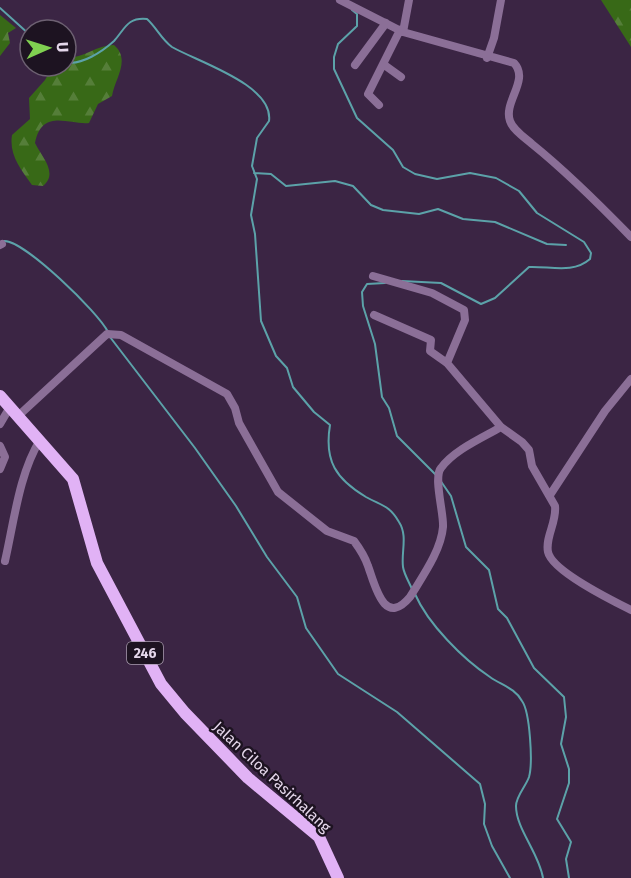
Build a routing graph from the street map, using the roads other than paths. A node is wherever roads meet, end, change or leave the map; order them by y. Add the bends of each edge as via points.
1 (340, 0) edge
2 (409, 0) edge
3 (501, 0) edge
4 (386, 23) junction
5 (401, 31) junction
6 (487, 58) junction
7 (383, 64) junction
8 (355, 65) dead end
9 (401, 77) dead end
10 (379, 105) dead end
11 (631, 237) edge
12 (373, 276) dead end
13 (374, 315) dead end
14 (447, 363) junction
15 (631, 379) edge
16 (0, 396) edge
17 (13, 412) junction
18 (0, 424) edge
19 (501, 427) junction
20 (40, 440) junction
21 (0, 446) edge
22 (0, 469) edge
23 (550, 495) junction
24 (5, 561) dead end
25 (631, 610) edge
26 (338, 878) edge

1 - 4 street
2 - 5 street
3 - 6 street
4 - 5 street
4 - 8 street
5 - 6 street
5 - 7 street
6 - 11 street via 518,67 510,123 566,171
7 - 9 street
7 - 10 street via 368,94
12 - 14 street via 432,293 464,310 465,320
13 - 14 street via 428,338 430,351
14 - 19 street
15 - 23 street
16 - 17 main road, Jalan Ciloa Pasirhalang / 246
17 - 18 street
17 - 19 street via 107,334 121,335 227,394 246,438 278,492 314,523 354,541 367,563 380,600 396,608 410,597 441,537 444,520 440,468
17 - 20 main road, Jalan Ciloa Pasirhalang / 246
19 - 23 street via 526,447 532,466
20 - 24 street via 22,487
20 - 26 main road, Jalan Ciloa Pasirhalang / 246 via 75,484 98,563 161,684 248,778 319,837
21 - 22 street via 5,457
23 - 25 street via 556,510 548,548 552,560

